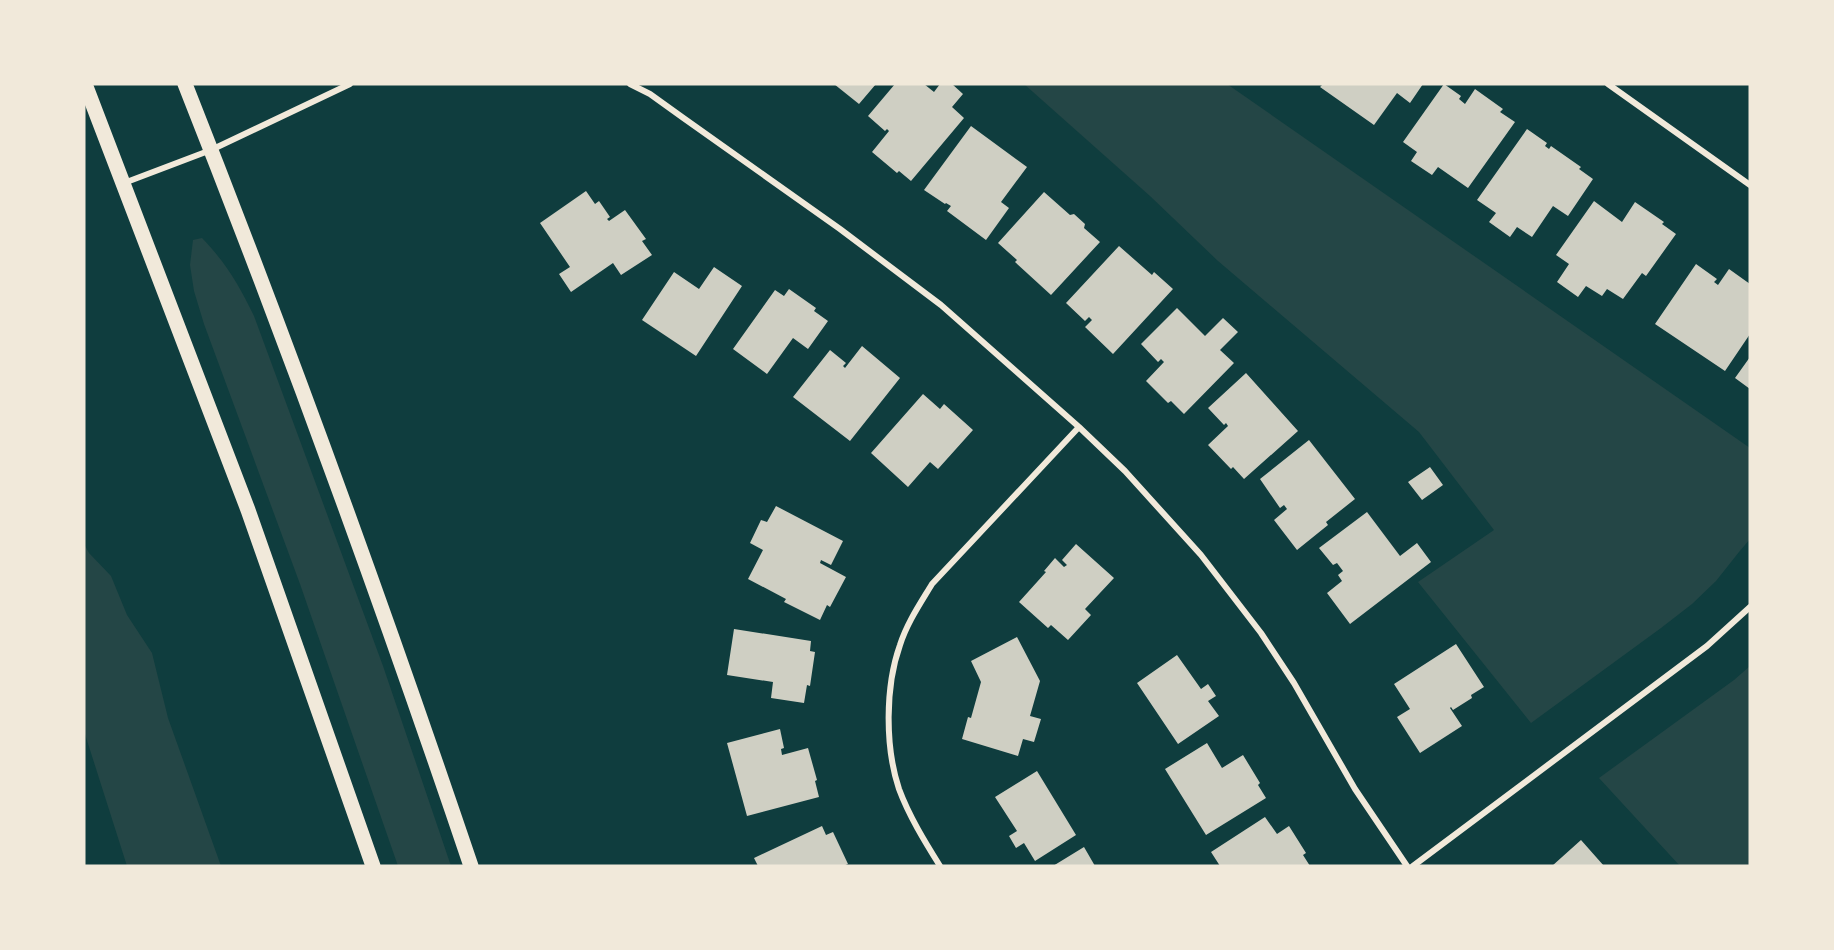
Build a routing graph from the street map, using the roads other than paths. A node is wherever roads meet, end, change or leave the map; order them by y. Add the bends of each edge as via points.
1 (85, 84) edge
2 (185, 84) edge
3 (350, 84) edge
4 (630, 84) edge
5 (1608, 84) edge
6 (211, 150) junction
7 (124, 183) junction
8 (1750, 185) edge
9 (1079, 427) junction
10 (1750, 607) edge
11 (373, 866) edge
12 (471, 866) edge
13 (940, 866) edge
14 (1407, 866) edge
15 (1413, 866) edge

1 - 7 main road
2 - 6 main road
3 - 6 street
4 - 9 street via 650,94 892,267
5 - 8 street
6 - 7 street
6 - 12 main road via 386,617
7 - 11 main road via 248,510
9 - 13 street via 932,584 899,646 889,704 892,761 913,820
9 - 14 street via 1164,512 1261,633 1355,789
10 - 15 street via 1707,646

